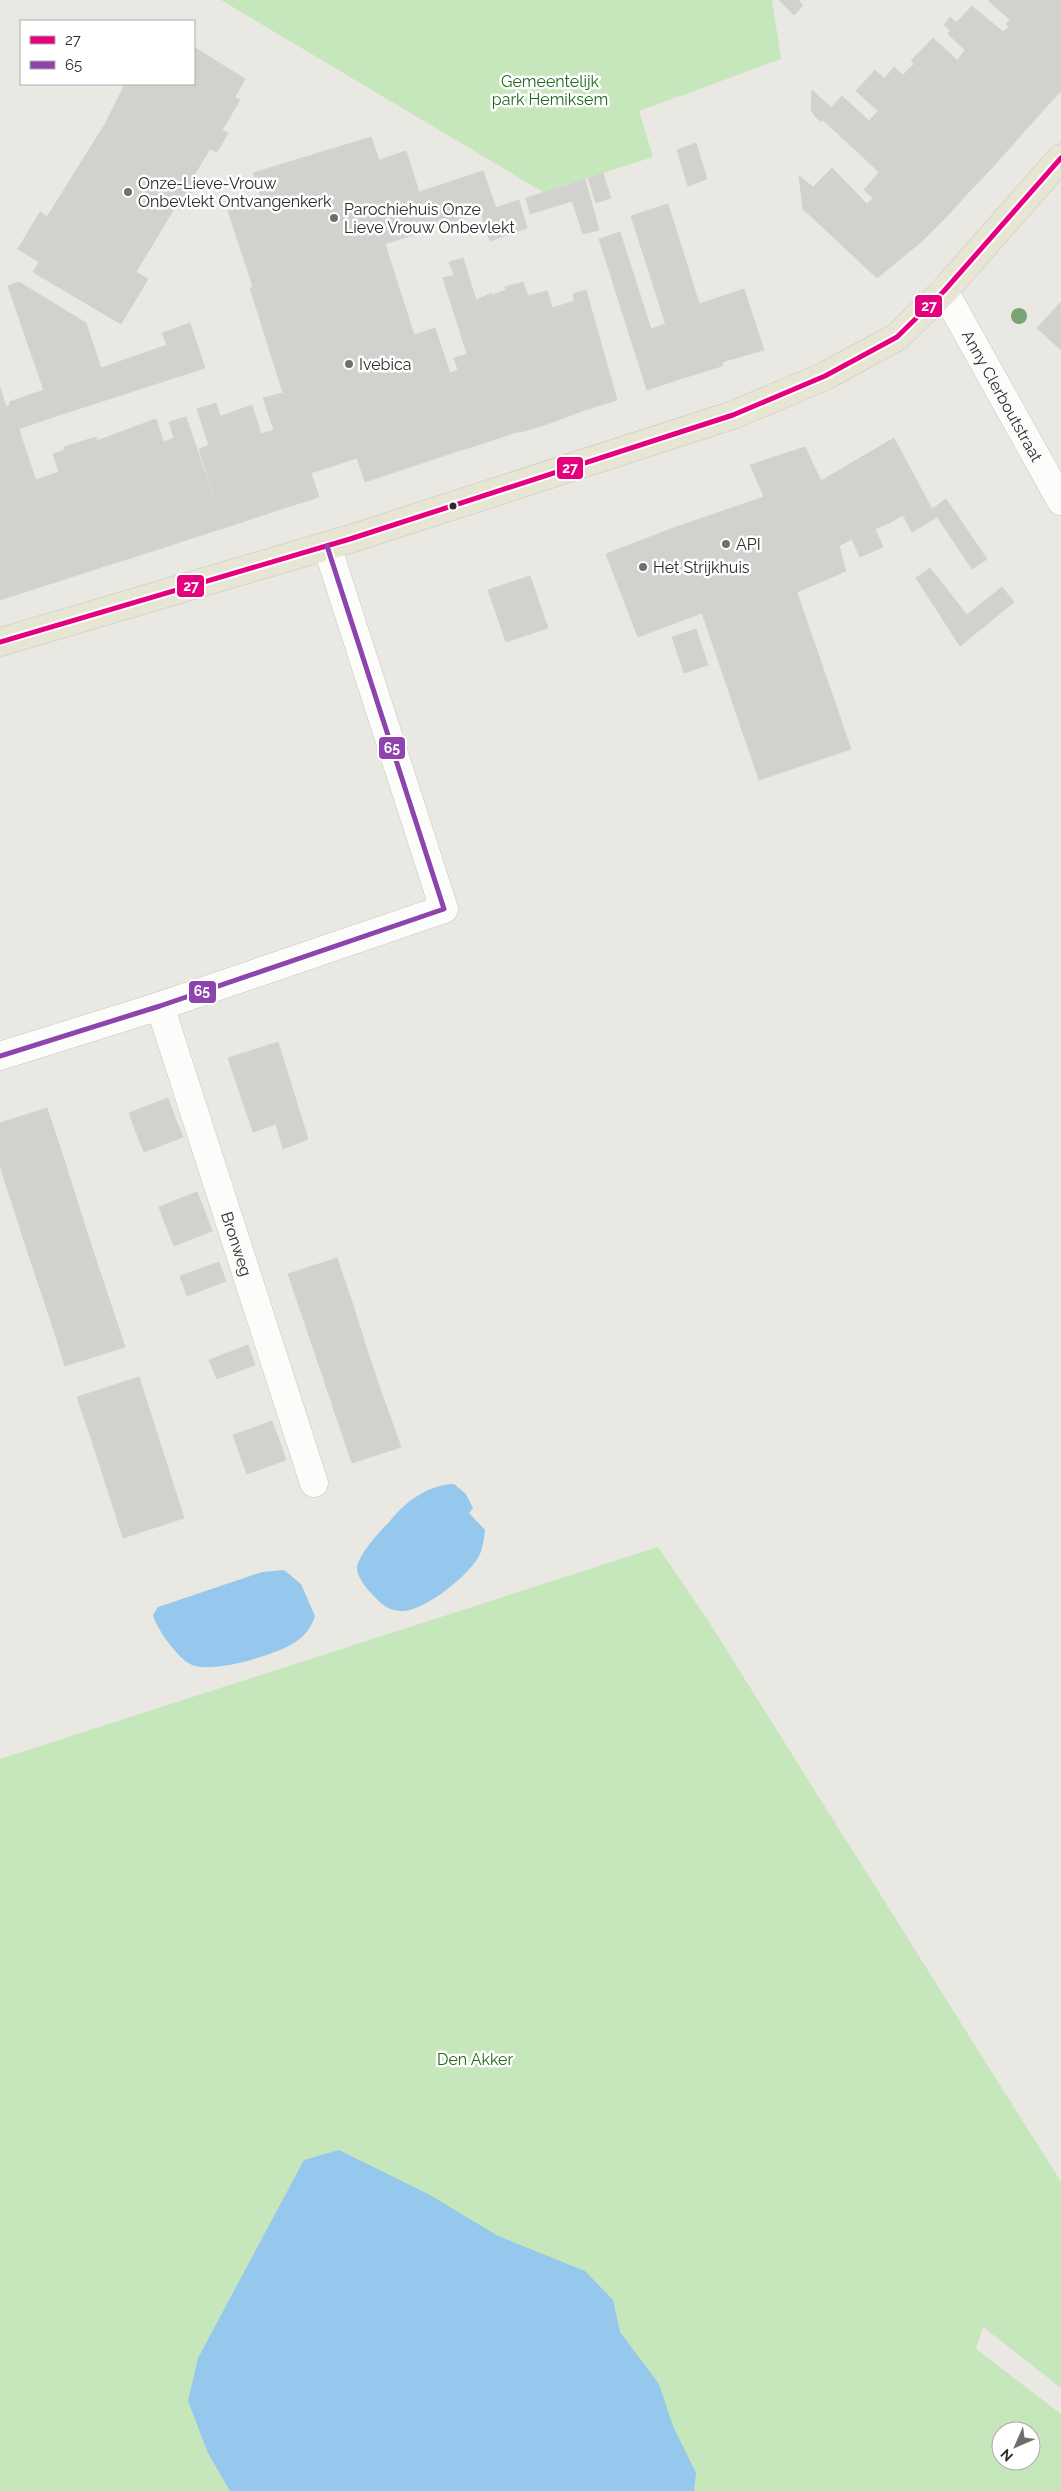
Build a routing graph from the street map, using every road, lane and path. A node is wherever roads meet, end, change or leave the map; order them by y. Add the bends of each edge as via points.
1 (1061, 158) edge
2 (944, 291) junction
3 (1061, 501) edge
4 (327, 546) junction
5 (0, 642) edge
6 (160, 1006) junction
7 (0, 1056) edge
8 (314, 1483) dead end

1 - 2 main road
2 - 3 street, Anny Clerboutstraat
2 - 4 main road via 897,337 825,376 733,415
4 - 5 main road
4 - 6 street via 444,909
6 - 7 street
6 - 8 street, Bronweg

